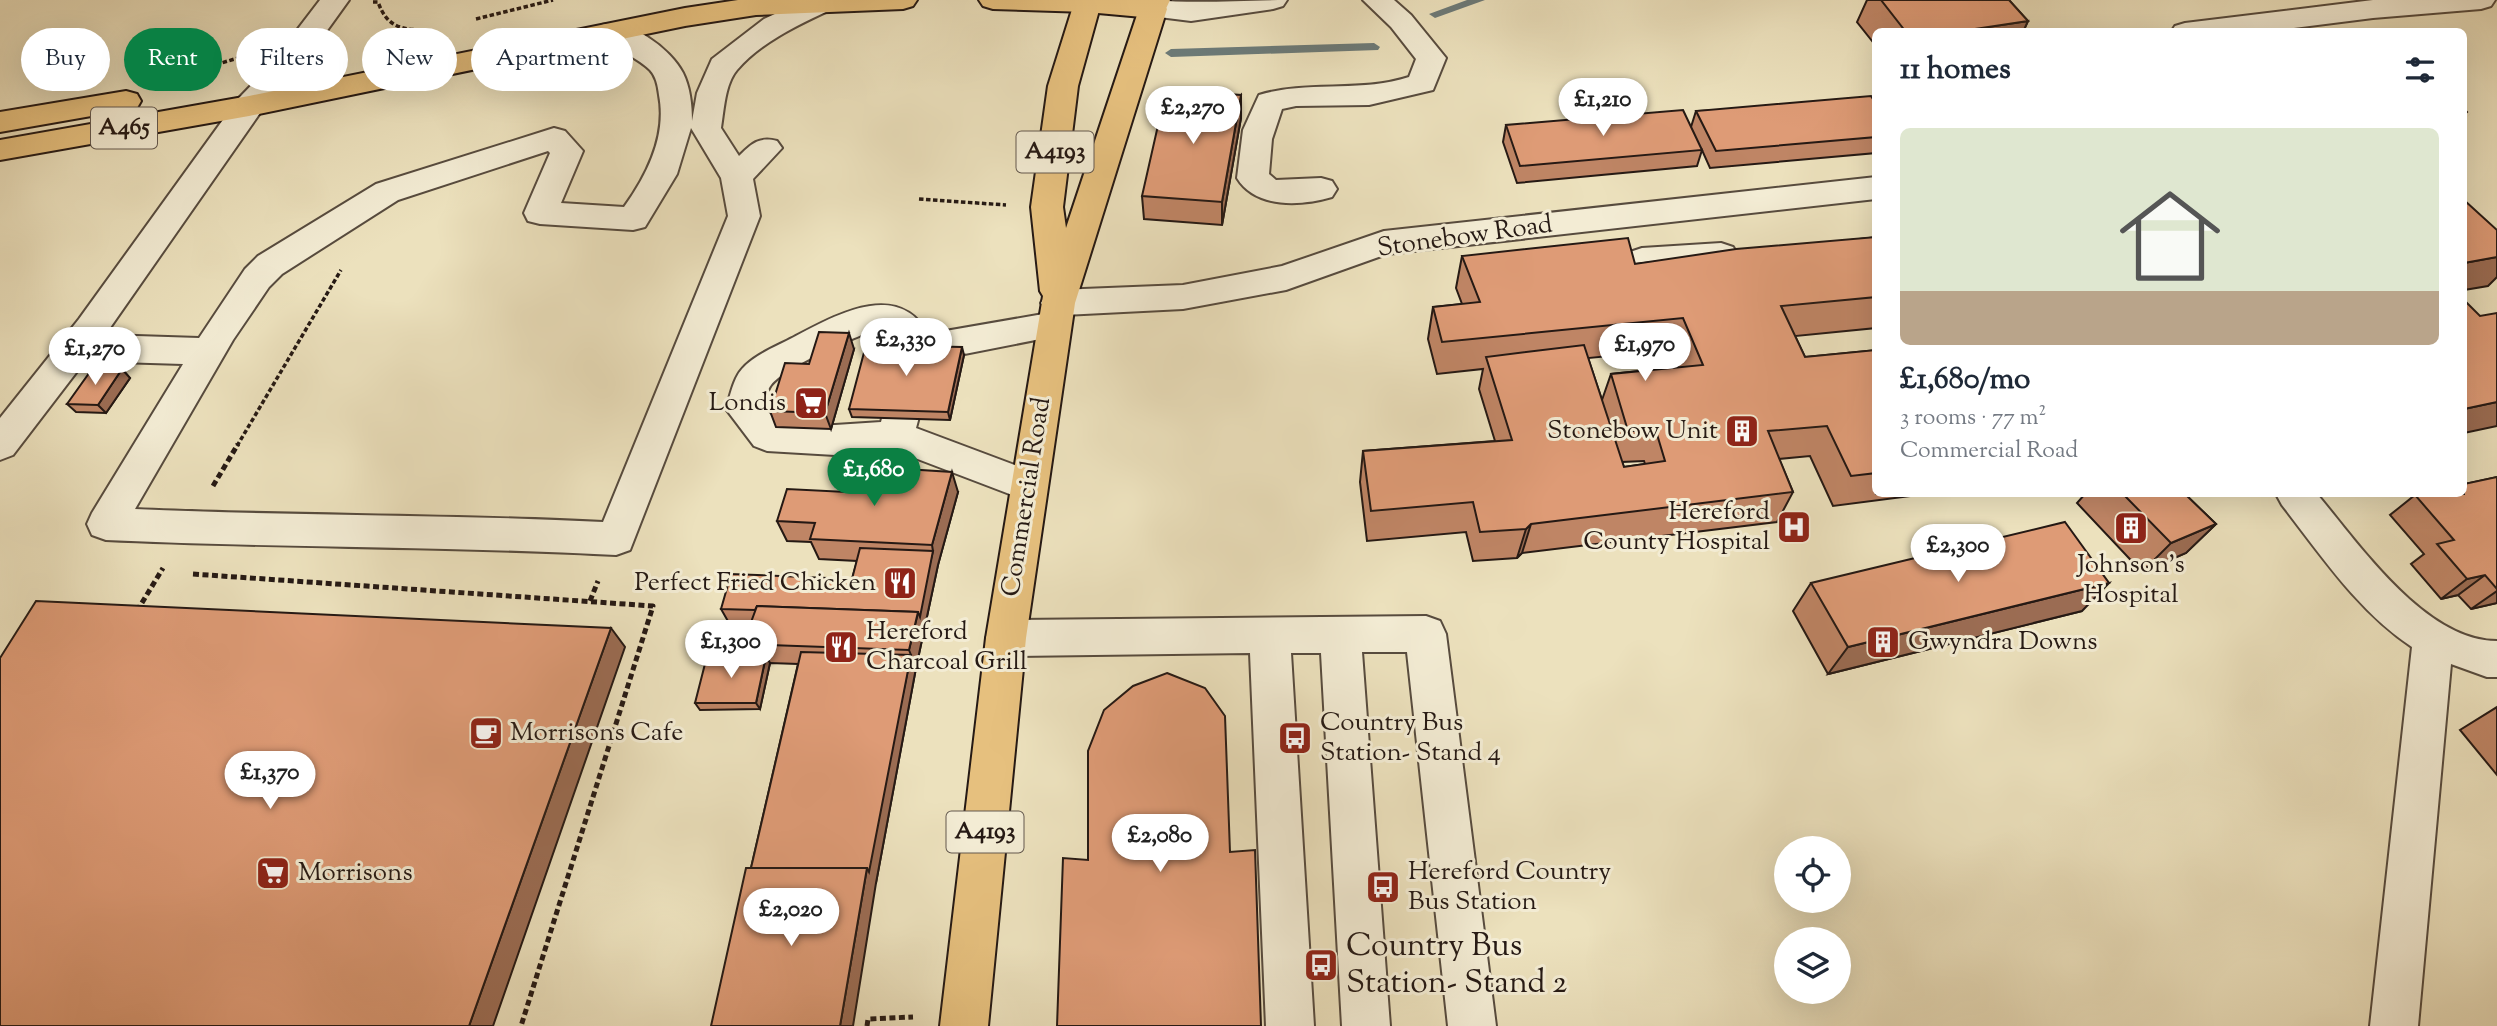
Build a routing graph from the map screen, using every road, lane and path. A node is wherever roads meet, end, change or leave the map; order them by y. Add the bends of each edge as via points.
1 (553, 0) edge
2 (903, 0) edge
3 (993, 0) edge
4 (1273, 0) edge
5 (1377, 0) edge
6 (2481, 0) edge
7 (350, 1) edge
8 (1088, 1) edge
9 (820, 4) junction
10 (1154, 5) edge
11 (531, 21) dead end
12 (464, 22) dead end
13 (324, 28) edge
14 (399, 28) edge
15 (629, 28) edge
16 (2218, 28) edge
17 (633, 43) edge
18 (348, 60) edge
19 (471, 60) edge
20 (236, 82) edge
21 (264, 91) edge
22 (249, 106) junction
23 (0, 122) edge
24 (766, 148) dead end
25 (0, 150) edge
26 (737, 176) junction
27 (1872, 188) edge
28 (1321, 189) dead end
29 (919, 199) dead end
30 (1047, 207) junction
31 (1667, 212) junction
32 (1744, 254) edge
33 (1688, 258) junction
34 (1643, 260) edge
35 (345, 264) dead end
36 (1056, 314) junction
37 (83, 338) junction
38 (215, 341) junction
39 (919, 349) junction
40 (896, 435) junction
41 (0, 445) edge
42 (1028, 486) junction
43 (2297, 497) edge
44 (188, 527) junction
45 (161, 572) junction
46 (174, 573) dead end
47 (188, 573) dead end
48 (135, 613) edge
49 (1340, 635) junction
50 (1269, 636) junction
51 (1006, 638) junction
52 (2433, 639) junction
53 (2497, 659) edge
54 (520, 1026) edge
55 (964, 1026) edge
56 (1290, 1026) edge
57 (1366, 1026) edge
58 (1472, 1026) edge
59 (2394, 1026) edge

1 - 12 path
2 - 9 main road, A465
3 - 8 main road
4 - 10 street via 1191,12
5 - 28 street via 1431,58 1422,83 1389,94 1293,94 1270,102 1259,125 1253,146 1253,178 1269,191
6 - 16 street
7 - 13 street
7 - 14 path via 378,2 384,20
8 - 10 main road
8 - 30 main road, Commercial Road / A4193 via 1063,86
9 - 15 main road, A465 via 756,6
9 - 26 street via 774,25 723,66 706,128
10 - 36 main road, Commercial Road / A4193
11 - 18 main road, A465
17 - 38 street via 667,71 678,128 647,201 634,219 540,213 566,151 554,138 387,192 270,265
19 - 22 main road, A465
20 - 23 main road, A465
21 - 22 street
22 - 25 main road, A465
22 - 37 street
24 - 26 street
26 - 44 street via 744,216 616,539
27 - 31 street, Stonebow Road
29 - 30 path
30 - 36 main road, Commercial Road / A4193
31 - 33 street
31 - 36 street, Stonebow Road via 1384,243 1286,278
32 - 33 street
33 - 34 street
35 - 44 path
36 - 39 street, Stonebow Road
36 - 42 main road, Commercial Road / A4193
37 - 38 street
37 - 41 street
38 - 44 street via 106,524
39 - 40 street
39 - 40 street via 907,327 872,317 770,366 754,379 744,409 767,436 835,440
40 - 42 street
42 - 51 main road, Commercial Road / A4193
43 - 52 street via 2375,592
44 - 45 path
45 - 46 path
45 - 48 path
47 - 54 path via 653,606
49 - 50 street
49 - 57 street
49 - 58 street via 1426,634
50 - 51 street
50 - 56 street
51 - 55 main road, Commercial Road / A4193
52 - 53 street
52 - 59 street

